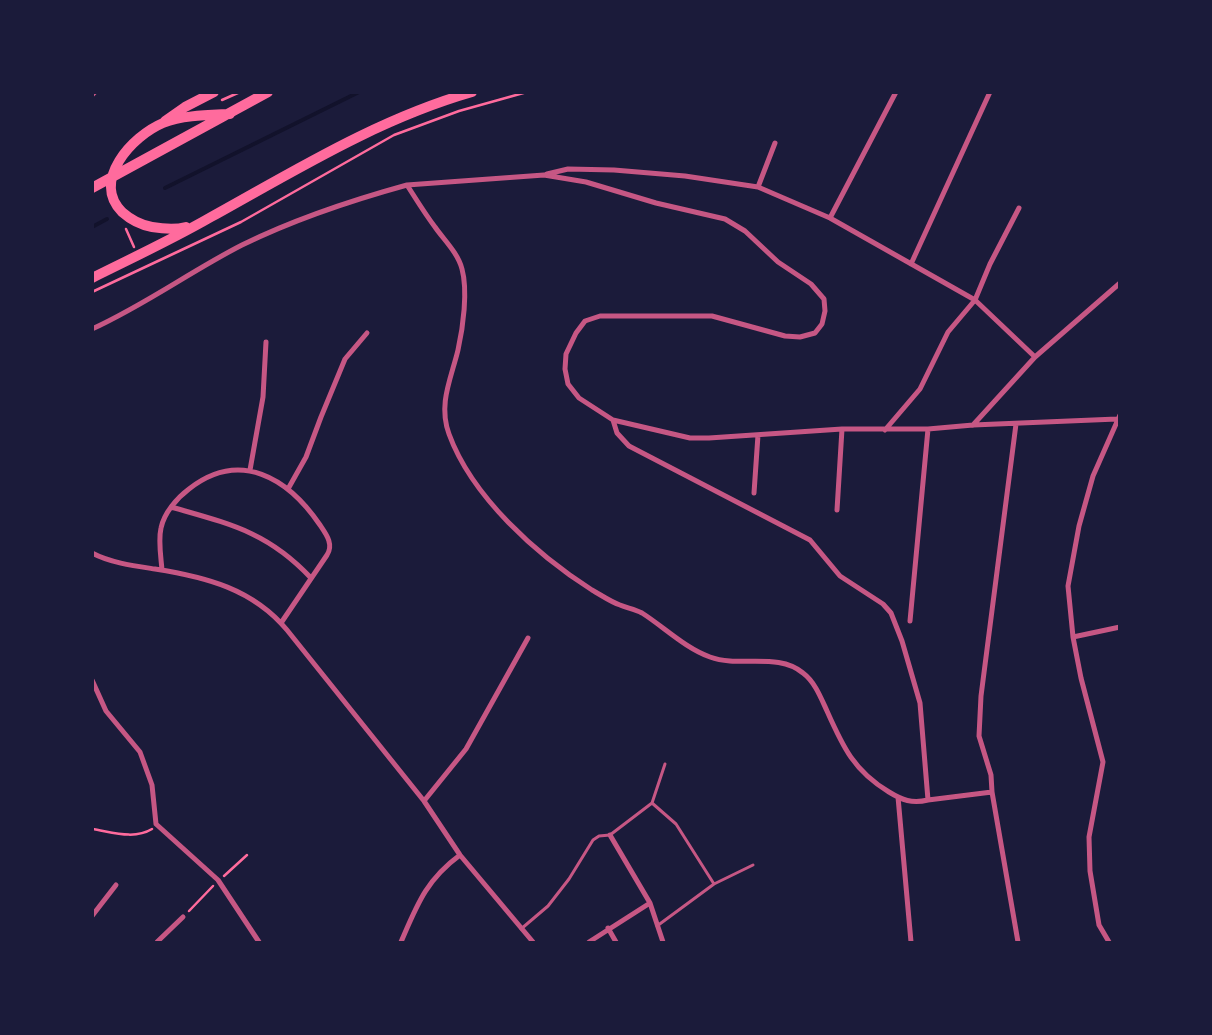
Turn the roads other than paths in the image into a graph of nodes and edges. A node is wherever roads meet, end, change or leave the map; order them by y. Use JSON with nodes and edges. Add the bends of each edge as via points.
{"nodes":[{"id":1,"x":214,"y":92,"type":"edge"},
{"id":2,"x":268,"y":92,"type":"edge"},
{"id":3,"x":472,"y":92,"type":"edge"},
{"id":4,"x":896,"y":92,"type":"edge"},
{"id":5,"x":990,"y":92,"type":"edge"},
{"id":6,"x":230,"y":114,"type":"junction"},
{"id":7,"x":164,"y":123,"type":"junction"},
{"id":8,"x":775,"y":142,"type":"dead end"},
{"id":9,"x":544,"y":175,"type":"junction"},
{"id":10,"x":112,"y":178,"type":"junction"},
{"id":11,"x":407,"y":186,"type":"junction"},
{"id":12,"x":758,"y":187,"type":"junction"},
{"id":13,"x":92,"y":188,"type":"edge"},
{"id":14,"x":1020,"y":208,"type":"dead end"},
{"id":15,"x":830,"y":218,"type":"junction"},
{"id":16,"x":209,"y":219,"type":"junction"},
{"id":17,"x":911,"y":264,"type":"junction"},
{"id":18,"x":92,"y":278,"type":"edge"},
{"id":19,"x":1120,"y":283,"type":"edge"},
{"id":20,"x":975,"y":300,"type":"junction"},
{"id":21,"x":92,"y":329,"type":"edge"},
{"id":22,"x":368,"y":333,"type":"dead end"},
{"id":23,"x":266,"y":342,"type":"dead end"},
{"id":24,"x":1035,"y":357,"type":"junction"},
{"id":25,"x":1118,"y":417,"type":"edge"},
{"id":26,"x":613,"y":420,"type":"junction"},
{"id":27,"x":1016,"y":424,"type":"junction"},
{"id":28,"x":973,"y":425,"type":"junction"},
{"id":29,"x":842,"y":429,"type":"junction"},
{"id":30,"x":928,"y":429,"type":"junction"},
{"id":31,"x":886,"y":430,"type":"junction"},
{"id":32,"x":758,"y":435,"type":"junction"},
{"id":33,"x":250,"y":470,"type":"junction"},
{"id":34,"x":288,"y":488,"type":"junction"},
{"id":35,"x":754,"y":493,"type":"dead end"},
{"id":36,"x":171,"y":507,"type":"junction"},
{"id":37,"x":837,"y":510,"type":"dead end"},
{"id":38,"x":92,"y":553,"type":"edge"},
{"id":39,"x":162,"y":570,"type":"junction"},
{"id":40,"x":311,"y":578,"type":"junction"},
{"id":41,"x":910,"y":621,"type":"dead end"},
{"id":42,"x":281,"y":623,"type":"junction"},
{"id":43,"x":1120,"y":627,"type":"edge"},
{"id":44,"x":1073,"y":637,"type":"junction"},
{"id":45,"x":528,"y":638,"type":"dead end"},
{"id":46,"x":92,"y":680,"type":"edge"},
{"id":47,"x":665,"y":764,"type":"dead end"},
{"id":48,"x":992,"y":792,"type":"junction"},
{"id":49,"x":898,"y":797,"type":"junction"},
{"id":50,"x":928,"y":800,"type":"junction"},
{"id":51,"x":424,"y":801,"type":"junction"},
{"id":52,"x":652,"y":803,"type":"junction"},
{"id":53,"x":610,"y":835,"type":"junction"},
{"id":54,"x":460,"y":855,"type":"junction"},
{"id":55,"x":753,"y":865,"type":"dead end"},
{"id":56,"x":714,"y":884,"type":"junction"},
{"id":57,"x":116,"y":885,"type":"dead end"},
{"id":58,"x":650,"y":903,"type":"junction"},
{"id":59,"x":92,"y":916,"type":"edge"},
{"id":60,"x":183,"y":917,"type":"dead end"},
{"id":61,"x":657,"y":926,"type":"junction"},
{"id":62,"x":608,"y":928,"type":"junction"},
{"id":63,"x":520,"y":930,"type":"junction"},
{"id":64,"x":157,"y":942,"type":"edge"},
{"id":65,"x":259,"y":942,"type":"edge"},
{"id":66,"x":401,"y":942,"type":"edge"},
{"id":67,"x":533,"y":942,"type":"edge"},
{"id":68,"x":589,"y":942,"type":"edge"},
{"id":69,"x":616,"y":942,"type":"edge"},
{"id":70,"x":663,"y":942,"type":"edge"},
{"id":71,"x":911,"y":942,"type":"edge"},
{"id":72,"x":1018,"y":942,"type":"edge"},
{"id":73,"x":1109,"y":942,"type":"edge"}],
"edges":[{"from":1,"to":7,"type":"main road","via":[[184,107]]},
{"from":2,"to":6,"type":"main road"},
{"from":3,"to":16,"type":"main road","via":[[405,115],[354,138]]},
{"from":4,"to":15,"type":"street"},
{"from":5,"to":17,"type":"street"},
{"from":6,"to":7,"type":"main road","via":[[196,116]]},
{"from":6,"to":10,"type":"main road"},
{"from":7,"to":10,"type":"main road","via":[[137,139],[125,152]]},
{"from":8,"to":12,"type":"street"},
{"from":9,"to":11,"type":"street"},
{"from":9,"to":12,"type":"street","via":[[568,169],[614,170]]},
{"from":9,"to":26,"type":"street","via":[[586,182],[725,219],[811,284],[824,299],[822,324],[815,333],[800,337],[785,336],[712,316],[600,316],[585,321],[566,354],[568,384],[579,398]]},
{"from":10,"to":13,"type":"main road"},
{"from":10,"to":16,"type":"main road","via":[[112,196],[117,206],[128,218],[145,226],[181,228]]},
{"from":11,"to":21,"type":"street","via":[[350,200],[289,222]]},
{"from":11,"to":49,"type":"street","via":[[462,267],[462,324],[458,352],[446,391],[446,422],[462,459],[484,493],[530,545],[591,589],[618,605],[638,610],[697,651],[726,661],[778,662],[802,672],[821,697],[841,744],[855,766],[877,785]]},
{"from":12,"to":15,"type":"street"},
{"from":14,"to":20,"type":"street"},
{"from":15,"to":17,"type":"street"},
{"from":16,"to":18,"type":"main road"},
{"from":17,"to":20,"type":"street"},
{"from":19,"to":24,"type":"street"},
{"from":20,"to":24,"type":"street"},
{"from":20,"to":31,"type":"street","via":[[948,332],[920,389]]},
{"from":22,"to":34,"type":"street","via":[[345,359],[306,457]]},
{"from":23,"to":33,"type":"street","via":[[264,397]]},
{"from":24,"to":28,"type":"street"},
{"from":25,"to":27,"type":"street"},
{"from":25,"to":44,"type":"street","via":[[1093,476],[1071,562],[1068,586]]},
{"from":26,"to":32,"type":"street","via":[[690,438]]},
{"from":26,"to":50,"type":"street","via":[[617,433],[629,446],[810,540],[840,576],[883,604],[891,613],[920,703]]},
{"from":27,"to":28,"type":"street"},
{"from":27,"to":48,"type":"street","via":[[981,696],[979,736],[991,775]]},
{"from":28,"to":30,"type":"street"},
{"from":29,"to":31,"type":"street"},
{"from":29,"to":32,"type":"street"},
{"from":29,"to":37,"type":"street"},
{"from":30,"to":31,"type":"street"},
{"from":30,"to":41,"type":"street"},
{"from":32,"to":35,"type":"street"},
{"from":33,"to":34,"type":"street"},
{"from":33,"to":36,"type":"street","via":[[231,469],[217,473],[187,490]]},
{"from":34,"to":40,"type":"street","via":[[302,501],[329,538],[330,551]]},
{"from":36,"to":39,"type":"street","via":[[160,530]]},
{"from":36,"to":40,"type":"street","via":[[238,526],[257,535],[281,549]]},
{"from":38,"to":39,"type":"street","via":[[130,565]]},
{"from":39,"to":42,"type":"street","via":[[236,589]]},
{"from":40,"to":42,"type":"street"},
{"from":42,"to":51,"type":"street"},
{"from":43,"to":44,"type":"street"},
{"from":44,"to":73,"type":"street","via":[[1089,714],[1102,756],[1102,776],[1089,837],[1090,871],[1099,925]]},
{"from":45,"to":51,"type":"street","via":[[466,749]]},
{"from":46,"to":65,"type":"street","via":[[106,711],[140,752],[152,785],[156,824],[218,880]]},
{"from":47,"to":52,"type":"lane"},
{"from":48,"to":50,"type":"street"},
{"from":48,"to":72,"type":"street"},
{"from":49,"to":50,"type":"street","via":[[908,802]]},
{"from":49,"to":71,"type":"street"},
{"from":51,"to":54,"type":"street"},
{"from":52,"to":53,"type":"lane"},
{"from":52,"to":56,"type":"lane","via":[[676,824]]},
{"from":53,"to":58,"type":"street"},
{"from":53,"to":63,"type":"lane","via":[[594,840],[548,906]]},
{"from":54,"to":63,"type":"street"},
{"from":54,"to":66,"type":"street","via":[[432,880],[421,896]]},
{"from":55,"to":56,"type":"lane"},
{"from":56,"to":61,"type":"lane"},
{"from":57,"to":59,"type":"street"},
{"from":58,"to":61,"type":"street"},
{"from":58,"to":62,"type":"street"},
{"from":60,"to":64,"type":"street"},
{"from":61,"to":70,"type":"street"},
{"from":62,"to":68,"type":"street"},
{"from":62,"to":69,"type":"street"},
{"from":63,"to":67,"type":"street"}]}
